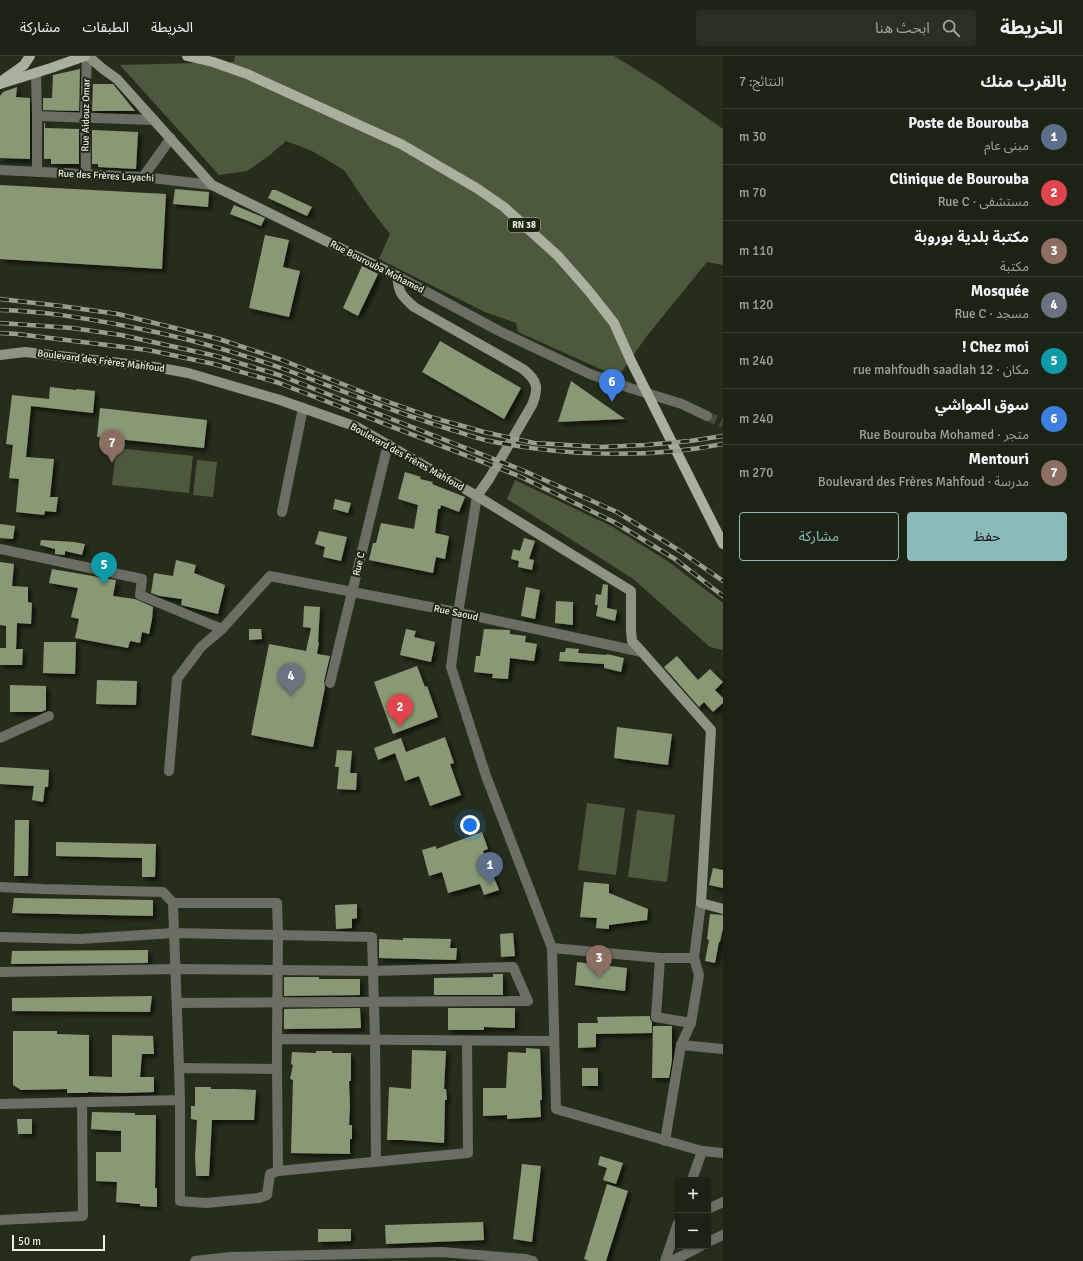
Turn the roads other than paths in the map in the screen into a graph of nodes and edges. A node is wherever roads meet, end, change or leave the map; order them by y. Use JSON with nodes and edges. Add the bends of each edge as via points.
{"nodes":[{"id":1,"x":30,"y":56,"type":"edge"},
{"id":2,"x":68,"y":56,"type":"edge"},
{"id":3,"x":187,"y":56,"type":"edge"},
{"id":4,"x":85,"y":57,"type":"edge"},
{"id":5,"x":36,"y":73,"type":"junction"},
{"id":6,"x":0,"y":83,"type":"edge"},
{"id":7,"x":37,"y":116,"type":"junction"},
{"id":8,"x":85,"y":118,"type":"junction"},
{"id":9,"x":154,"y":120,"type":"junction"},
{"id":10,"x":171,"y":138,"type":"junction"},
{"id":11,"x":0,"y":170,"type":"edge"},
{"id":12,"x":37,"y":172,"type":"junction"},
{"id":13,"x":86,"y":175,"type":"junction"},
{"id":14,"x":143,"y":176,"type":"junction"},
{"id":15,"x":212,"y":184,"type":"junction"},
{"id":16,"x":397,"y":276,"type":"junction"},
{"id":17,"x":0,"y":355,"type":"edge"},
{"id":18,"x":303,"y":408,"type":"junction"},
{"id":19,"x":707,"y":416,"type":"tunnel mouth"},
{"id":20,"x":388,"y":444,"type":"junction"},
{"id":21,"x":477,"y":496,"type":"junction"},
{"id":22,"x":282,"y":512,"type":"dead end"},
{"id":23,"x":723,"y":544,"type":"edge"},
{"id":24,"x":0,"y":549,"type":"edge"},
{"id":25,"x":352,"y":592,"type":"junction"},
{"id":26,"x":458,"y":613,"type":"junction"},
{"id":27,"x":222,"y":629,"type":"junction"},
{"id":28,"x":642,"y":652,"type":"junction"},
{"id":29,"x":330,"y":683,"type":"dead end"},
{"id":30,"x":48,"y":716,"type":"dead end"},
{"id":31,"x":0,"y":738,"type":"edge"},
{"id":32,"x":169,"y":771,"type":"dead end"},
{"id":33,"x":0,"y":887,"type":"edge"},
{"id":34,"x":172,"y":903,"type":"junction"},
{"id":35,"x":701,"y":903,"type":"junction"},
{"id":36,"x":723,"y":908,"type":"edge"},
{"id":37,"x":174,"y":933,"type":"junction"},
{"id":38,"x":278,"y":935,"type":"junction"},
{"id":39,"x":0,"y":937,"type":"edge"},
{"id":40,"x":552,"y":948,"type":"junction"},
{"id":41,"x":660,"y":958,"type":"junction"},
{"id":42,"x":694,"y":958,"type":"junction"},
{"id":43,"x":175,"y":969,"type":"junction"},
{"id":44,"x":278,"y":971,"type":"junction"},
{"id":45,"x":373,"y":971,"type":"junction"},
{"id":46,"x":0,"y":972,"type":"edge"},
{"id":47,"x":278,"y":1002,"type":"junction"},
{"id":48,"x":374,"y":1002,"type":"junction"},
{"id":49,"x":176,"y":1003,"type":"junction"},
{"id":50,"x":691,"y":1023,"type":"junction"},
{"id":51,"x":277,"y":1039,"type":"junction"},
{"id":52,"x":375,"y":1039,"type":"junction"},
{"id":53,"x":467,"y":1041,"type":"junction"},
{"id":54,"x":553,"y":1041,"type":"junction"},
{"id":55,"x":681,"y":1045,"type":"junction"},
{"id":56,"x":723,"y":1049,"type":"edge"},
{"id":57,"x":180,"y":1068,"type":"junction"},
{"id":58,"x":277,"y":1069,"type":"junction"},
{"id":59,"x":180,"y":1100,"type":"junction"},
{"id":60,"x":82,"y":1102,"type":"junction"},
{"id":61,"x":0,"y":1104,"type":"edge"},
{"id":62,"x":665,"y":1141,"type":"junction"},
{"id":63,"x":702,"y":1151,"type":"junction"},
{"id":64,"x":723,"y":1153,"type":"edge"},
{"id":65,"x":376,"y":1161,"type":"junction"},
{"id":66,"x":278,"y":1171,"type":"junction"},
{"id":67,"x":693,"y":1177,"type":"edge"},
{"id":68,"x":723,"y":1202,"type":"edge"},
{"id":69,"x":711,"y":1208,"type":"edge"},
{"id":70,"x":0,"y":1220,"type":"edge"},
{"id":71,"x":675,"y":1232,"type":"edge"},
{"id":72,"x":723,"y":1235,"type":"edge"},
{"id":73,"x":711,"y":1241,"type":"edge"},
{"id":74,"x":695,"y":1249,"type":"edge"},
{"id":75,"x":265,"y":1259,"type":"edge"},
{"id":76,"x":196,"y":1261,"type":"edge"},
{"id":77,"x":533,"y":1261,"type":"edge"},
{"id":78,"x":665,"y":1261,"type":"edge"},
{"id":79,"x":672,"y":1261,"type":"edge"}],
"edges":[{"from":1,"to":6,"type":"main road","via":[[24,65]]},
{"from":2,"to":4,"type":"main road"},
{"from":3,"to":23,"type":"main road","number":"RN 38","via":[[247,74],[401,144],[504,207],[558,256],[614,323]]},
{"from":4,"to":5,"type":"main road"},
{"from":4,"to":8,"type":"street","name":"Rue Aidouz Omar"},
{"from":4,"to":9,"type":"street","name":"Rue Bourouba Mohamed","via":[[117,79]]},
{"from":5,"to":6,"type":"main road"},
{"from":5,"to":7,"type":"street"},
{"from":7,"to":8,"type":"street"},
{"from":7,"to":12,"type":"street"},
{"from":8,"to":9,"type":"street"},
{"from":8,"to":13,"type":"street","name":"Rue Aidouz Omar"},
{"from":9,"to":10,"type":"street","name":"Rue Bourouba Mohamed"},
{"from":10,"to":14,"type":"street"},
{"from":10,"to":15,"type":"street","name":"Rue Bourouba Mohamed"},
{"from":11,"to":12,"type":"street","name":"Rue des Frères Layachi"},
{"from":12,"to":13,"type":"street","name":"Rue des Frères Layachi"},
{"from":13,"to":14,"type":"street","name":"Rue des Frères Layachi"},
{"from":14,"to":15,"type":"street","name":"Rue des Frères Layachi"},
{"from":15,"to":16,"type":"street","name":"Rue Bourouba Mohamed"},
{"from":16,"to":19,"type":"street","name":"Rue Bourouba Mohamed","via":[[499,331],[590,374],[682,404]]},
{"from":16,"to":21,"type":"street","via":[[402,296],[414,307],[523,369],[532,376],[536,386],[537,394],[532,405]]},
{"from":17,"to":18,"type":"street","name":"Boulevard des Frères Mahfoud","via":[[25,352],[154,367],[188,373]]},
{"from":18,"to":20,"type":"street","name":"Boulevard des Frères Mahfoud","via":[[357,427]]},
{"from":18,"to":22,"type":"street"},
{"from":20,"to":21,"type":"street","name":"Boulevard des Frères Mahfoud"},
{"from":20,"to":25,"type":"street","name":"Rue C"},
{"from":21,"to":26,"type":"street"},
{"from":21,"to":28,"type":"street","name":"Boulevard des Frères Mahfoud","via":[[631,592],[632,641]]},
{"from":24,"to":27,"type":"street","via":[[142,579],[140,596]]},
{"from":25,"to":26,"type":"street","name":"Rue Saoud"},
{"from":25,"to":27,"type":"street","name":"Rue Saoud","via":[[270,576]]},
{"from":25,"to":29,"type":"street","name":"Rue C"},
{"from":26,"to":28,"type":"street","name":"Rue Saoud"},
{"from":26,"to":40,"type":"street","via":[[451,667],[486,776]]},
{"from":27,"to":32,"type":"street","via":[[201,647],[177,679]]},
{"from":28,"to":35,"type":"street","via":[[711,730]]},
{"from":30,"to":31,"type":"street"},
{"from":33,"to":34,"type":"street","via":[[163,892]]},
{"from":34,"to":37,"type":"street"},
{"from":34,"to":38,"type":"street","via":[[277,904]]},
{"from":35,"to":36,"type":"street"},
{"from":35,"to":42,"type":"street"},
{"from":37,"to":38,"type":"street"},
{"from":37,"to":39,"type":"street","via":[[80,939]]},
{"from":37,"to":43,"type":"street"},
{"from":38,"to":44,"type":"street"},
{"from":38,"to":45,"type":"street","via":[[372,937]]},
{"from":40,"to":41,"type":"street"},
{"from":40,"to":54,"type":"street"},
{"from":41,"to":42,"type":"street"},
{"from":41,"to":50,"type":"street","via":[[656,1017]]},
{"from":42,"to":50,"type":"street","via":[[699,975]]},
{"from":43,"to":44,"type":"street"},
{"from":43,"to":46,"type":"street"},
{"from":43,"to":49,"type":"street"},
{"from":44,"to":45,"type":"street"},
{"from":44,"to":47,"type":"street"},
{"from":45,"to":48,"type":"street"},
{"from":45,"to":48,"type":"street","via":[[513,966],[528,1001]]},
{"from":47,"to":48,"type":"street"},
{"from":47,"to":49,"type":"street"},
{"from":47,"to":51,"type":"street"},
{"from":48,"to":52,"type":"street"},
{"from":49,"to":57,"type":"street"},
{"from":50,"to":55,"type":"street"},
{"from":51,"to":52,"type":"street"},
{"from":51,"to":58,"type":"street"},
{"from":52,"to":53,"type":"street"},
{"from":52,"to":65,"type":"street"},
{"from":53,"to":54,"type":"street"},
{"from":53,"to":65,"type":"street","via":[[468,1153]]},
{"from":54,"to":62,"type":"street","via":[[556,1109]]},
{"from":55,"to":56,"type":"street"},
{"from":55,"to":62,"type":"street"},
{"from":57,"to":58,"type":"street"},
{"from":57,"to":59,"type":"street"},
{"from":58,"to":66,"type":"street"},
{"from":59,"to":60,"type":"street"},
{"from":59,"to":66,"type":"street","via":[[180,1201],[206,1203],[259,1198],[267,1195],[270,1174]]},
{"from":60,"to":61,"type":"street"},
{"from":60,"to":70,"type":"street","via":[[83,1216]]},
{"from":62,"to":63,"type":"street"},
{"from":63,"to":64,"type":"street"},
{"from":63,"to":67,"type":"street"},
{"from":65,"to":66,"type":"street"},
{"from":68,"to":69,"type":"street"},
{"from":71,"to":78,"type":"street"},
{"from":72,"to":73,"type":"street"},
{"from":74,"to":79,"type":"street"},
{"from":75,"to":76,"type":"street","via":[[230,1257]]},
{"from":75,"to":77,"type":"street","via":[[442,1252]]}]}
